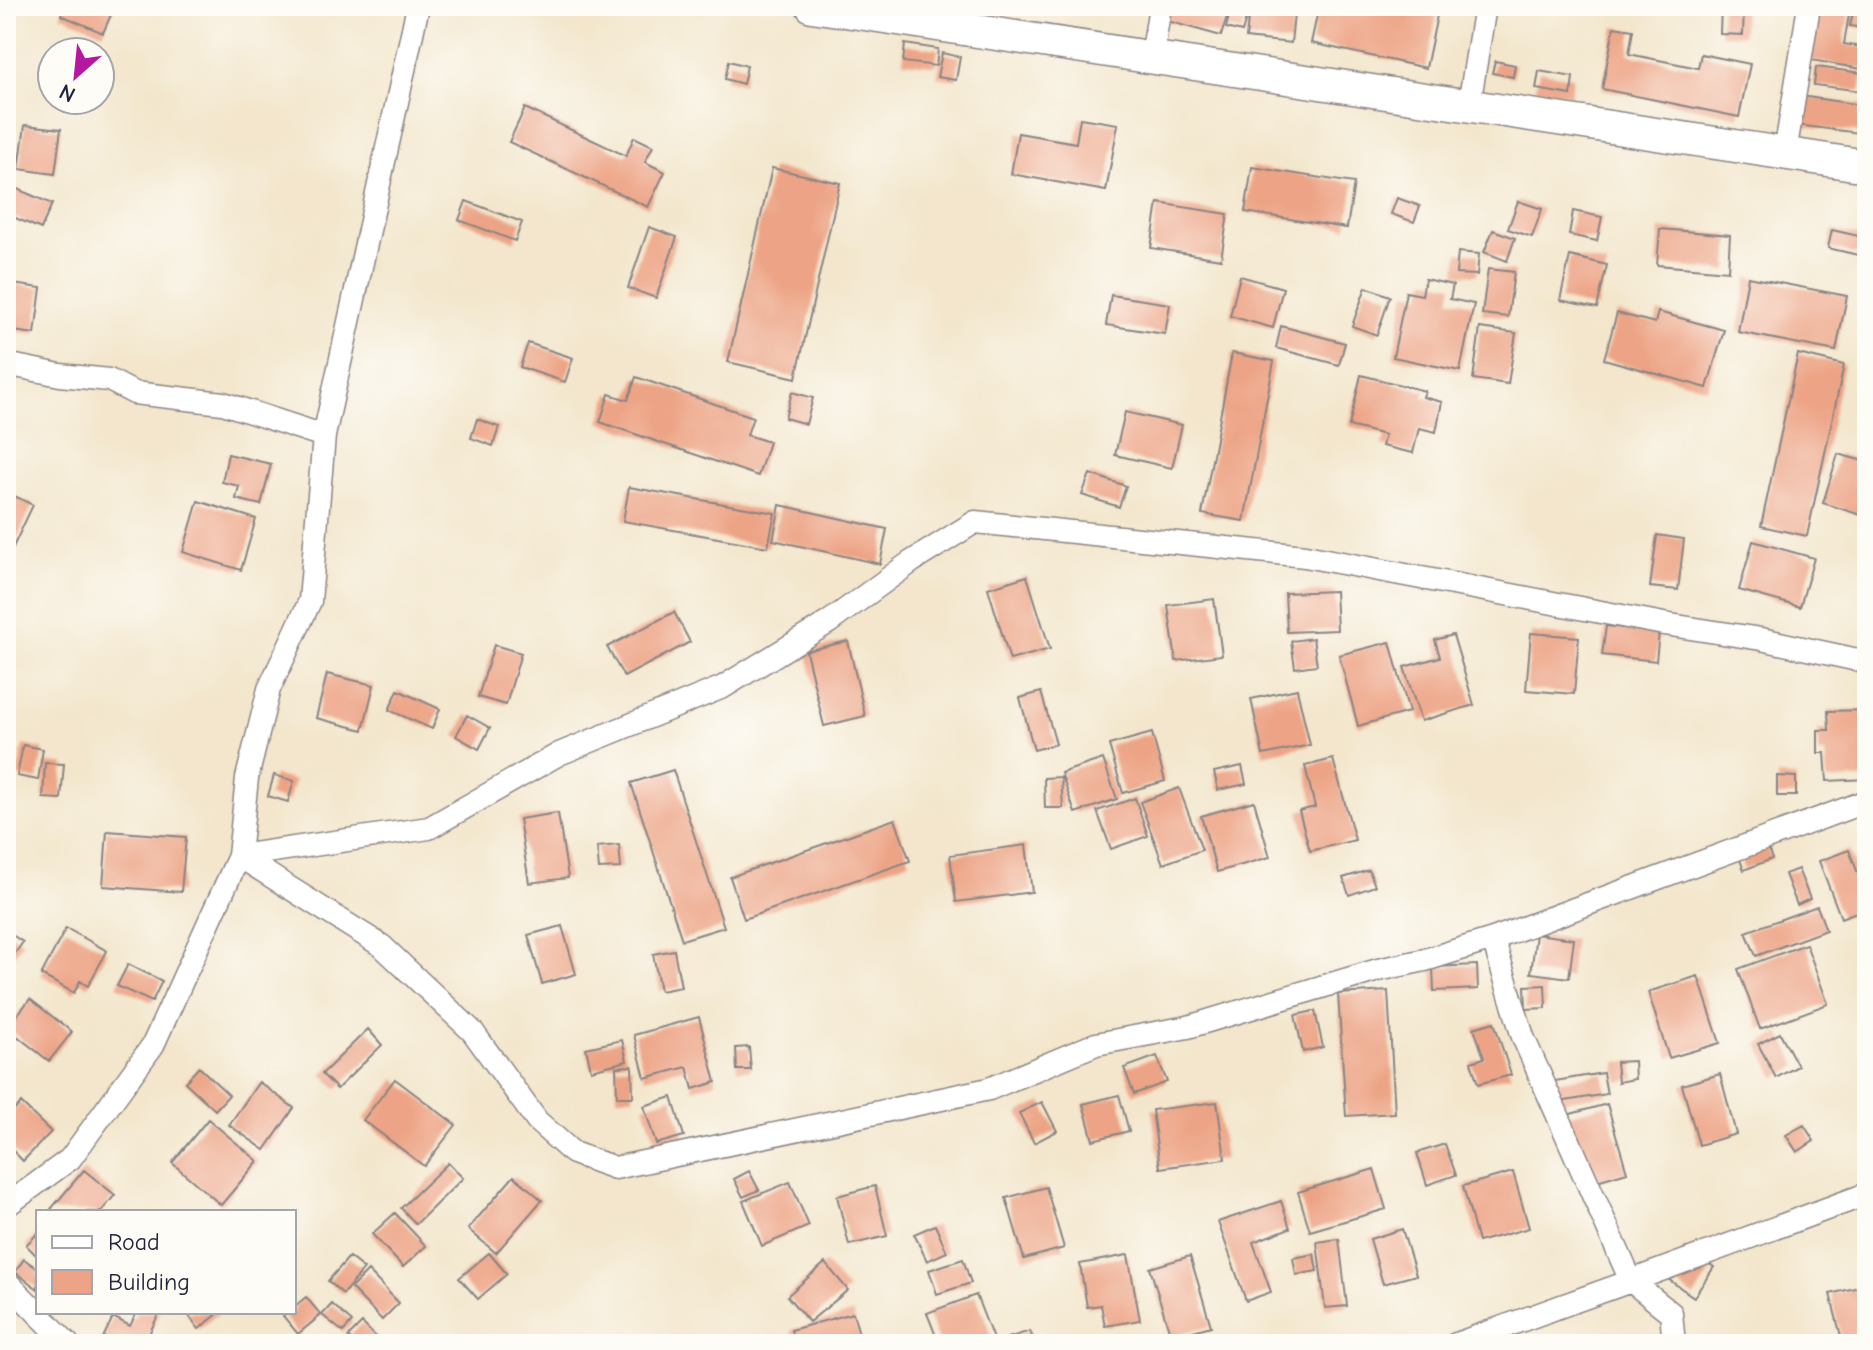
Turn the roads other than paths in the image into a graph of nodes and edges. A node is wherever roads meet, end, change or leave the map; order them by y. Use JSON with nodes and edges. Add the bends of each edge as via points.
{"nodes":[{"id":1,"x":418,"y":6,"type":"edge"},
{"id":2,"x":812,"y":6,"type":"edge"},
{"id":3,"x":820,"y":6,"type":"edge"},
{"id":4,"x":1160,"y":6,"type":"edge"},
{"id":5,"x":1485,"y":6,"type":"edge"},
{"id":6,"x":1809,"y":6,"type":"edge"},
{"id":7,"x":1152,"y":57,"type":"junction"},
{"id":8,"x":1469,"y":105,"type":"junction"},
{"id":9,"x":1785,"y":153,"type":"junction"},
{"id":10,"x":1867,"y":166,"type":"edge"},
{"id":11,"x":6,"y":364,"type":"edge"},
{"id":12,"x":324,"y":436,"type":"junction"},
{"id":13,"x":1867,"y":662,"type":"edge"},
{"id":14,"x":1867,"y":801,"type":"edge"},
{"id":15,"x":239,"y":856,"type":"junction"},
{"id":16,"x":1493,"y":939,"type":"junction"},
{"id":17,"x":1867,"y":1194,"type":"edge"},
{"id":18,"x":6,"y":1206,"type":"edge"},
{"id":19,"x":6,"y":1281,"type":"edge"},
{"id":20,"x":1631,"y":1281,"type":"junction"},
{"id":21,"x":36,"y":1311,"type":"edge"},
{"id":22,"x":38,"y":1314,"type":"edge"},
{"id":23,"x":68,"y":1344,"type":"edge"},
{"id":24,"x":1456,"y":1344,"type":"edge"},
{"id":25,"x":1674,"y":1344,"type":"edge"}],
"edges":[{"from":1,"to":12,"type":"street"},
{"from":2,"to":3,"type":"main road"},
{"from":3,"to":7,"type":"main road"},
{"from":4,"to":7,"type":"street"},
{"from":5,"to":8,"type":"street"},
{"from":6,"to":9,"type":"street"},
{"from":7,"to":8,"type":"main road"},
{"from":8,"to":9,"type":"main road"},
{"from":9,"to":10,"type":"main road"},
{"from":11,"to":12,"type":"street","via":[[109,380],[134,393],[223,403]]},
{"from":12,"to":15,"type":"street","via":[[310,601],[269,689],[247,778]]},
{"from":13,"to":15,"type":"street","via":[[1305,556],[975,522],[723,687],[559,754],[429,828]]},
{"from":14,"to":16,"type":"street"},
{"from":15,"to":16,"type":"street","via":[[382,946],[473,1032],[537,1121],[573,1153],[615,1168],[989,1089],[1096,1044],[1188,1027]]},
{"from":15,"to":18,"type":"street","via":[[153,1045],[70,1159]]},
{"from":16,"to":20,"type":"street","via":[[1523,1037]]},
{"from":17,"to":20,"type":"street"},
{"from":19,"to":21,"type":"street"},
{"from":20,"to":24,"type":"street"},
{"from":20,"to":25,"type":"street","via":[[1671,1313]]},
{"from":22,"to":23,"type":"street"}]}
